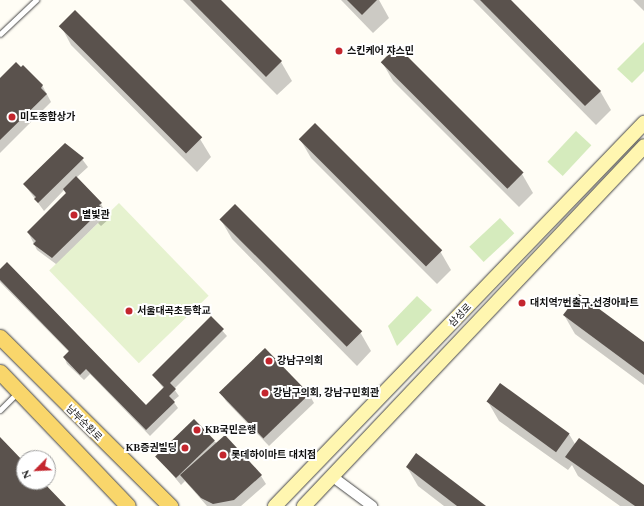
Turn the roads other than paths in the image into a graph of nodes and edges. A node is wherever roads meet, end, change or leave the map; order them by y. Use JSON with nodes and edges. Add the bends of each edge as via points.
{"nodes":[{"id":1,"x":36,"y":0,"type":"edge"},
{"id":2,"x":0,"y":34,"type":"edge"},
{"id":3,"x":644,"y":112,"type":"edge"},
{"id":4,"x":644,"y":123,"type":"edge"},
{"id":5,"x":624,"y":144,"type":"junction"},
{"id":6,"x":644,"y":146,"type":"edge"},
{"id":7,"x":639,"y":154,"type":"edge"},
{"id":8,"x":0,"y":338,"type":"edge"},
{"id":9,"x":0,"y":372,"type":"edge"},
{"id":10,"x":19,"y":391,"type":"junction"},
{"id":11,"x":0,"y":410,"type":"edge"},
{"id":12,"x":333,"y":477,"type":"junction"},
{"id":13,"x":128,"y":506,"type":"edge"},
{"id":14,"x":170,"y":506,"type":"edge"},
{"id":15,"x":275,"y":506,"type":"edge"},
{"id":16,"x":304,"y":506,"type":"edge"},
{"id":17,"x":372,"y":506,"type":"edge"}],
"edges":[{"from":1,"to":2,"type":"lane"},
{"from":3,"to":5,"type":"main road"},
{"from":4,"to":5,"type":"main road","name":"삼성로"},
{"from":5,"to":15,"type":"main road","name":"삼성로"},
{"from":6,"to":7,"type":"main road","name":"삼성로"},
{"from":7,"to":12,"type":"main road","name":"삼성로"},
{"from":8,"to":14,"type":"main road","name":"남부순환로"},
{"from":9,"to":10,"type":"main road"},
{"from":10,"to":11,"type":"lane"},
{"from":10,"to":13,"type":"main road"},
{"from":12,"to":16,"type":"main road","name":"삼성로"},
{"from":12,"to":17,"type":"street"}]}
